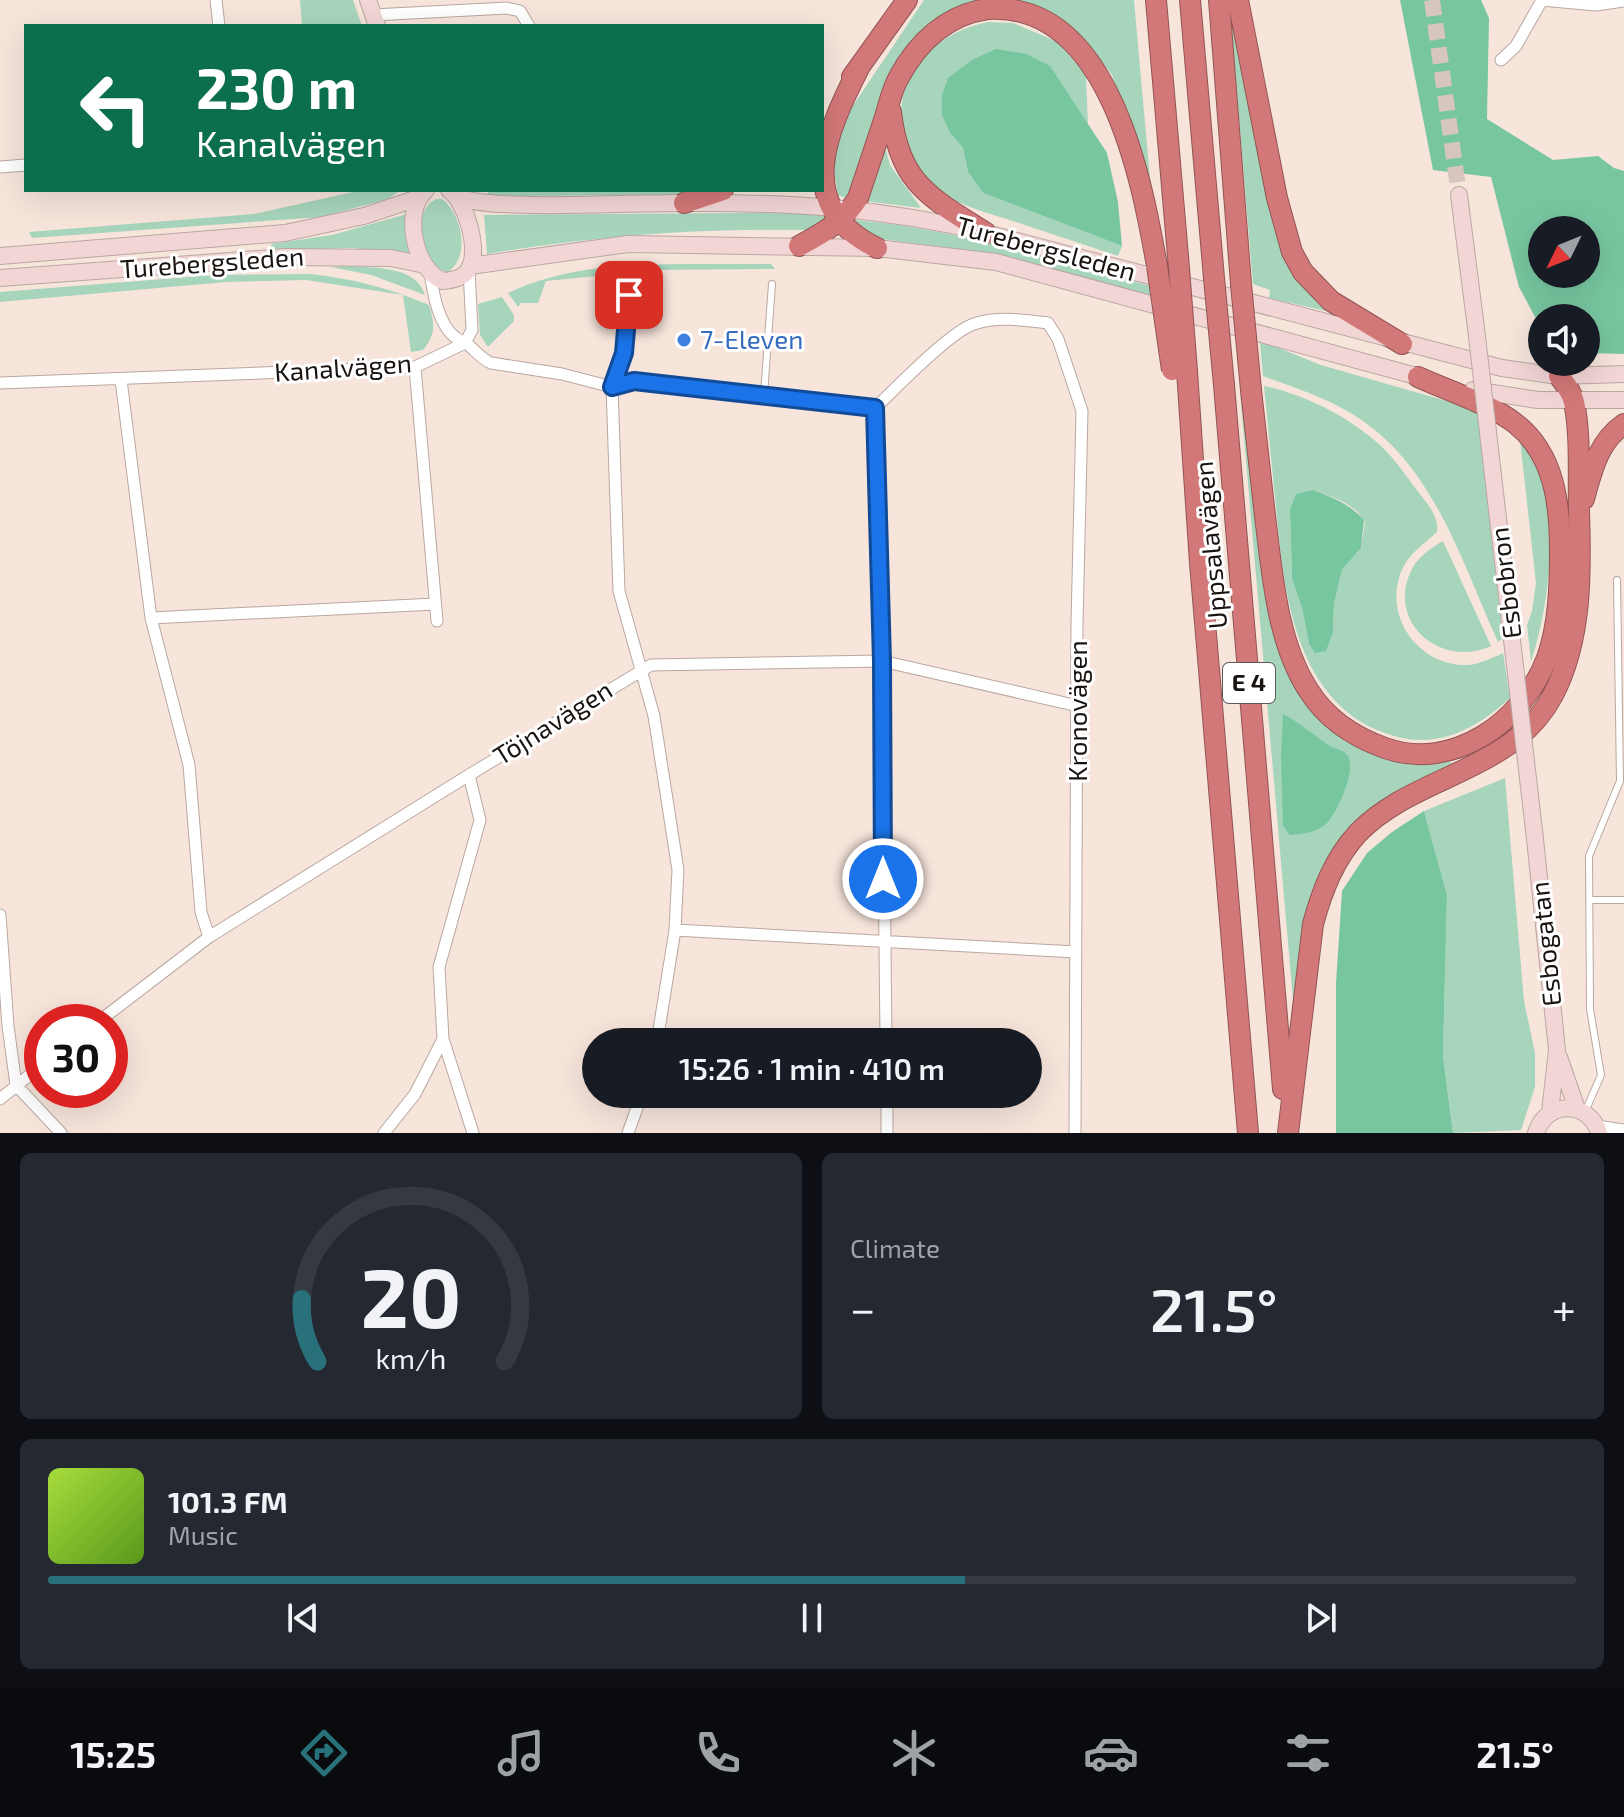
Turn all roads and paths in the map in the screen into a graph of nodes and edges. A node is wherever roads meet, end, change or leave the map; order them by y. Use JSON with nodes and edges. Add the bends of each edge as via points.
{"nodes":[{"id":1,"x":216,"y":0,"type":"edge"},
{"id":2,"x":907,"y":0,"type":"edge"},
{"id":3,"x":1156,"y":0,"type":"edge"},
{"id":4,"x":1190,"y":0,"type":"edge"},
{"id":5,"x":1219,"y":0,"type":"edge"},
{"id":6,"x":1238,"y":0,"type":"edge"},
{"id":7,"x":1542,"y":0,"type":"edge"},
{"id":8,"x":1624,"y":1,"type":"edge"},
{"id":9,"x":373,"y":14,"type":"edge"},
{"id":10,"x":219,"y":24,"type":"edge"},
{"id":11,"x":528,"y":24,"type":"edge"},
{"id":12,"x":1501,"y":60,"type":"dead end"},
{"id":13,"x":860,"y":66,"type":"junction"},
{"id":14,"x":890,"y":102,"type":"junction"},
{"id":15,"x":824,"y":111,"type":"edge"},
{"id":16,"x":24,"y":165,"type":"edge"},
{"id":17,"x":0,"y":167,"type":"edge"},
{"id":18,"x":452,"y":192,"type":"edge"},
{"id":19,"x":717,"y":192,"type":"edge"},
{"id":20,"x":421,"y":193,"type":"edge"},
{"id":21,"x":1459,"y":195,"type":"tunnel mouth"},
{"id":22,"x":684,"y":203,"type":"junction"},
{"id":23,"x":841,"y":212,"type":"junction"},
{"id":24,"x":986,"y":233,"type":"junction"},
{"id":25,"x":799,"y":246,"type":"junction"},
{"id":26,"x":877,"y":248,"type":"junction"},
{"id":27,"x":0,"y":256,"type":"edge"},
{"id":28,"x":470,"y":268,"type":"junction"},
{"id":29,"x":427,"y":269,"type":"junction"},
{"id":30,"x":0,"y":278,"type":"edge"},
{"id":31,"x":772,"y":284,"type":"dead end"},
{"id":32,"x":629,"y":295,"type":"dead end"},
{"id":33,"x":465,"y":343,"type":"junction"},
{"id":34,"x":1402,"y":344,"type":"junction"},
{"id":35,"x":415,"y":367,"type":"junction"},
{"id":36,"x":1179,"y":371,"type":"junction"},
{"id":37,"x":1528,"y":372,"type":"edge"},
{"id":38,"x":1624,"y":374,"type":"edge"},
{"id":39,"x":1600,"y":375,"type":"edge"},
{"id":40,"x":1559,"y":376,"type":"edge"},
{"id":41,"x":1418,"y":377,"type":"junction"},
{"id":42,"x":121,"y":380,"type":"junction"},
{"id":43,"x":0,"y":383,"type":"edge"},
{"id":44,"x":612,"y":387,"type":"junction"},
{"id":45,"x":764,"y":395,"type":"junction"},
{"id":46,"x":1624,"y":400,"type":"edge"},
{"id":47,"x":1574,"y":401,"type":"junction"},
{"id":48,"x":875,"y":408,"type":"junction"},
{"id":49,"x":1624,"y":424,"type":"edge"},
{"id":50,"x":1579,"y":515,"type":"junction"},
{"id":51,"x":1617,"y":580,"type":"dead end"},
{"id":52,"x":435,"y":604,"type":"junction"},
{"id":53,"x":151,"y":618,"type":"junction"},
{"id":54,"x":437,"y":621,"type":"dead end"},
{"id":55,"x":882,"y":661,"type":"junction"},
{"id":56,"x":640,"y":670,"type":"junction"},
{"id":57,"x":1078,"y":706,"type":"junction"},
{"id":58,"x":469,"y":775,"type":"junction"},
{"id":59,"x":1535,"y":839,"type":"joint"},
{"id":60,"x":1590,"y":900,"type":"junction"},
{"id":61,"x":1624,"y":900,"type":"edge"},
{"id":62,"x":0,"y":915,"type":"edge"},
{"id":63,"x":675,"y":930,"type":"junction"},
{"id":64,"x":1,"y":936,"type":"edge"},
{"id":65,"x":209,"y":937,"type":"junction"},
{"id":66,"x":884,"y":942,"type":"junction"},
{"id":67,"x":1076,"y":952,"type":"junction"},
{"id":68,"x":122,"y":1004,"type":"edge"},
{"id":69,"x":659,"y":1028,"type":"edge"},
{"id":70,"x":886,"y":1028,"type":"edge"},
{"id":71,"x":443,"y":1039,"type":"junction"},
{"id":72,"x":1557,"y":1050,"type":"junction"},
{"id":73,"x":24,"y":1079,"type":"edge"},
{"id":74,"x":16,"y":1085,"type":"junction"},
{"id":75,"x":0,"y":1099,"type":"edge"},
{"id":76,"x":637,"y":1108,"type":"edge"},
{"id":77,"x":887,"y":1108,"type":"edge"},
{"id":78,"x":1581,"y":1111,"type":"junction"},
{"id":79,"x":1550,"y":1112,"type":"junction"},
{"id":80,"x":1598,"y":1129,"type":"edge"},
{"id":81,"x":1624,"y":1130,"type":"edge"},
{"id":82,"x":61,"y":1133,"type":"edge"},
{"id":83,"x":384,"y":1133,"type":"edge"},
{"id":84,"x":473,"y":1133,"type":"edge"},
{"id":85,"x":628,"y":1133,"type":"edge"},
{"id":86,"x":887,"y":1133,"type":"edge"},
{"id":87,"x":1075,"y":1133,"type":"edge"},
{"id":88,"x":1248,"y":1133,"type":"edge"},
{"id":89,"x":1288,"y":1133,"type":"edge"},
{"id":90,"x":1536,"y":1133,"type":"edge"}],
"edges":[{"from":1,"to":10,"type":"street"},
{"from":2,"to":13,"type":"highway"},
{"from":3,"to":36,"type":"highway","name":"Uppsalavägen","number":"E 4","bridge":true,"via":[[1179,268]]},
{"from":4,"to":89,"type":"highway","name":"Uppsalavägen","number":"E 4","bridge":true},
{"from":5,"to":41,"type":"highway","bridge":true,"via":[[1251,390],[1273,585],[1283,626],[1302,678],[1326,713],[1368,742],[1425,755],[1448,751],[1492,730],[1536,680],[1547,658],[1558,607],[1560,518],[1546,464],[1516,423]]},
{"from":6,"to":34,"type":"highway","via":[[1292,252],[1324,295]]},
{"from":7,"to":8,"type":"street","via":[[1596,5]]},
{"from":7,"to":12,"type":"street","via":[[1516,46]]},
{"from":9,"to":11,"type":"street","via":[[507,8],[520,11]]},
{"from":13,"to":15,"type":"highway"},
{"from":13,"to":23,"type":"highway","via":[[828,135],[824,173]]},
{"from":14,"to":23,"type":"highway","via":[[858,198]]},
{"from":14,"to":24,"type":"highway","via":[[897,150],[916,183]]},
{"from":14,"to":36,"type":"highway","bridge":true,"via":[[897,80],[922,43],[968,12],[1021,9],[1066,32],[1101,76],[1121,118],[1146,199]]},
{"from":16,"to":17,"type":"street"},
{"from":18,"to":22,"type":"main road","name":"Turebergsleden","via":[[481,203]]},
{"from":18,"to":28,"type":"main road","name":"Turebergsleden","via":[[469,225]]},
{"from":19,"to":22,"type":"highway"},
{"from":20,"to":27,"type":"main road","name":"Turebergsleden","via":[[364,216],[285,233]]},
{"from":20,"to":29,"type":"main road","name":"Turebergsleden","via":[[415,235]]},
{"from":21,"to":59,"type":"main road","name":"Esbobron","bridge":true},
{"from":22,"to":23,"type":"main road","name":"Turebergsleden"},
{"from":23,"to":24,"type":"main road","name":"Turebergsleden","via":[[947,223]]},
{"from":23,"to":25,"type":"highway"},
{"from":23,"to":26,"type":"highway","via":[[857,238]]},
{"from":24,"to":34,"type":"main road","name":"Turebergsleden"},
{"from":25,"to":26,"type":"main road","name":"Turebergsleden"},
{"from":25,"to":28,"type":"main road","name":"Turebergsleden","via":[[628,244]]},
{"from":26,"to":41,"type":"main road","name":"Turebergsleden","via":[[996,262]]},
{"from":28,"to":29,"type":"main road","name":"Turebergsleden","via":[[455,280],[443,281]]},
{"from":28,"to":33,"type":"street","via":[[472,330]]},
{"from":29,"to":30,"type":"main road","name":"Turebergsleden","via":[[391,258],[285,257]]},
{"from":29,"to":33,"type":"street","via":[[447,327]]},
{"from":31,"to":45,"type":"lane"},
{"from":32,"to":44,"type":"street","via":[[624,353]]},
{"from":33,"to":35,"type":"street","name":"Kanalvägen"},
{"from":33,"to":44,"type":"street","via":[[491,363]]},
{"from":34,"to":37,"type":"main road","name":"Turebergsleden"},
{"from":35,"to":42,"type":"street","name":"Kanalvägen"},
{"from":35,"to":52,"type":"street"},
{"from":36,"to":88,"type":"highway","name":"Uppsalavägen","number":"E 4"},
{"from":38,"to":39,"type":"main road","name":"Turebergsleden"},
{"from":40,"to":47,"type":"highway"},
{"from":41,"to":47,"type":"main road","name":"Turebergsleden","via":[[1500,395]]},
{"from":42,"to":43,"type":"street","name":"Kanalvägen"},
{"from":42,"to":53,"type":"street"},
{"from":44,"to":45,"type":"street","via":[[634,381]]},
{"from":44,"to":56,"type":"street","via":[[619,591]]},
{"from":45,"to":48,"type":"street"},
{"from":46,"to":47,"type":"main road","name":"Turebergsleden"},
{"from":47,"to":50,"type":"highway"},
{"from":48,"to":55,"type":"street"},
{"from":48,"to":57,"type":"street","name":"Kronovägen","via":[[971,324],[1048,323],[1082,411]]},
{"from":49,"to":50,"type":"highway","via":[[1598,453]]},
{"from":50,"to":89,"type":"highway","via":[[1575,627],[1564,669],[1545,708],[1499,752],[1377,817],[1358,833],[1332,870],[1313,924]]},
{"from":51,"to":60,"type":"lane","via":[[1620,781],[1589,856]]},
{"from":52,"to":53,"type":"street"},
{"from":52,"to":54,"type":"street"},
{"from":53,"to":65,"type":"street","via":[[189,765],[201,912]]},
{"from":55,"to":56,"type":"street","name":"Töjnavägen","via":[[651,665]]},
{"from":55,"to":57,"type":"street","name":"Töjnavägen"},
{"from":55,"to":66,"type":"street"},
{"from":56,"to":58,"type":"street","name":"Töjnavägen"},
{"from":56,"to":63,"type":"street","via":[[654,716],[678,870]]},
{"from":57,"to":67,"type":"street","name":"Kronovägen"},
{"from":58,"to":65,"type":"street","name":"Töjnavägen"},
{"from":58,"to":71,"type":"street","via":[[480,820],[439,967]]},
{"from":59,"to":72,"type":"main road","name":"Esbogatan"},
{"from":60,"to":61,"type":"lane"},
{"from":60,"to":78,"type":"lane","via":[[1590,1009],[1601,1075]]},
{"from":62,"to":64,"type":"street"},
{"from":63,"to":66,"type":"street"},
{"from":63,"to":69,"type":"street"},
{"from":64,"to":74,"type":"street"},
{"from":65,"to":68,"type":"street","name":"Töjnavägen"},
{"from":66,"to":67,"type":"street"},
{"from":66,"to":70,"type":"street"},
{"from":67,"to":87,"type":"street","name":"Kronovägen"},
{"from":71,"to":83,"type":"street","via":[[415,1094]]},
{"from":71,"to":84,"type":"street"},
{"from":72,"to":78,"type":"main road","name":"Esbogatan"},
{"from":72,"to":79,"type":"main road","name":"Esbogatan"},
{"from":73,"to":74,"type":"street"},
{"from":74,"to":75,"type":"street"},
{"from":74,"to":82,"type":"street"},
{"from":76,"to":85,"type":"street"},
{"from":77,"to":86,"type":"street"},
{"from":78,"to":79,"type":"main road"},
{"from":78,"to":80,"type":"main road","name":"Esbogatan"},
{"from":79,"to":90,"type":"main road","name":"Esbogatan"},
{"from":80,"to":81,"type":"street"}]}
